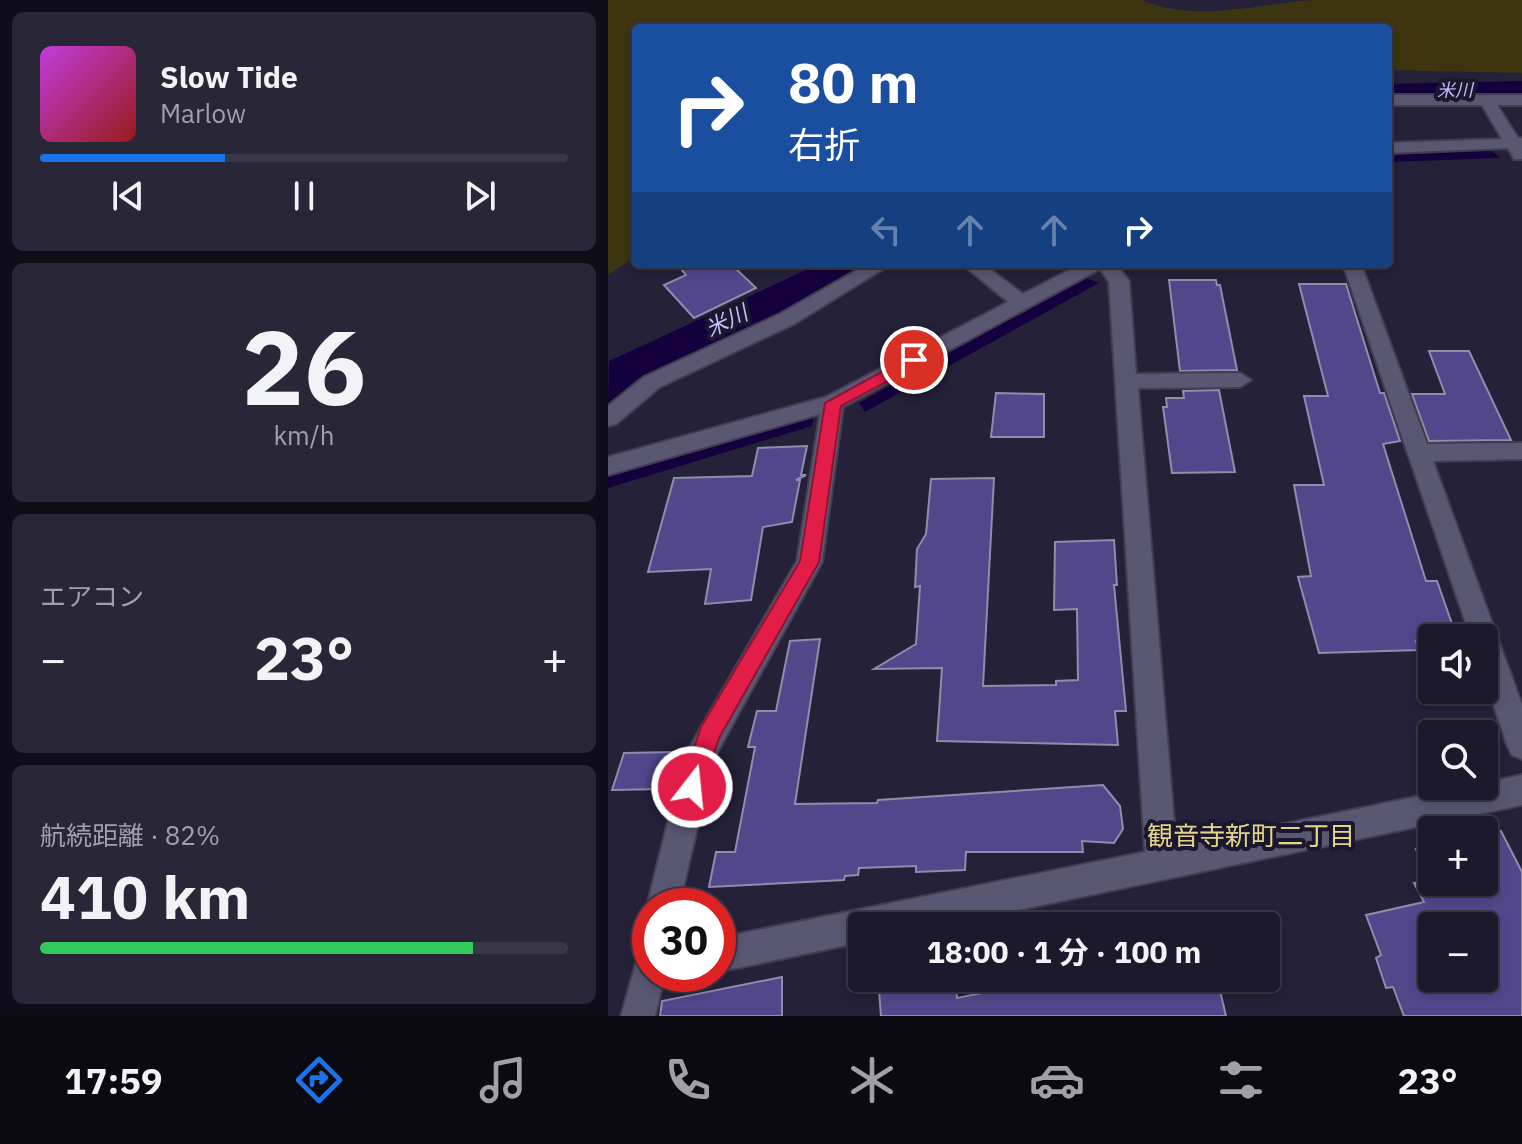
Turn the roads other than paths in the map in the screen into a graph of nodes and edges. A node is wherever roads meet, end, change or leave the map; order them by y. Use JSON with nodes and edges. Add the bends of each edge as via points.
{"nodes":[{"id":1,"x":1486,"y":99,"type":"junction"},
{"id":2,"x":1392,"y":100,"type":"edge"},
{"id":3,"x":1522,"y":100,"type":"edge"},
{"id":4,"x":1392,"y":148,"type":"edge"},
{"id":5,"x":1519,"y":148,"type":"edge"},
{"id":6,"x":875,"y":268,"type":"edge"},
{"id":7,"x":976,"y":268,"type":"edge"},
{"id":8,"x":1088,"y":268,"type":"edge"},
{"id":9,"x":1109,"y":268,"type":"edge"},
{"id":10,"x":1353,"y":268,"type":"edge"},
{"id":11,"x":1022,"y":303,"type":"junction"},
{"id":12,"x":1240,"y":380,"type":"dead end"},
{"id":13,"x":1126,"y":381,"type":"junction"},
{"id":14,"x":833,"y":403,"type":"junction"},
{"id":15,"x":608,"y":418,"type":"edge"},
{"id":16,"x":1522,"y":451,"type":"edge"},
{"id":17,"x":1419,"y":453,"type":"junction"},
{"id":18,"x":608,"y":466,"type":"edge"},
{"id":19,"x":1522,"y":745,"type":"edge"},
{"id":20,"x":1522,"y":790,"type":"edge"},
{"id":21,"x":1162,"y":866,"type":"junction"},
{"id":22,"x":668,"y":888,"type":"edge"},
{"id":23,"x":932,"y":912,"type":"edge"},
{"id":24,"x":848,"y":929,"type":"edge"},
{"id":25,"x":736,"y":951,"type":"edge"},
{"id":26,"x":644,"y":992,"type":"edge"},
{"id":27,"x":638,"y":1016,"type":"edge"}],
"edges":[{"from":1,"to":2,"type":"street"},
{"from":1,"to":3,"type":"street"},
{"from":1,"to":5,"type":"street"},
{"from":4,"to":5,"type":"street"},
{"from":6,"to":15,"type":"street","via":[[787,319],[652,382]]},
{"from":7,"to":11,"type":"street"},
{"from":8,"to":11,"type":"street"},
{"from":9,"to":13,"type":"street","via":[[1119,281]]},
{"from":10,"to":17,"type":"street"},
{"from":11,"to":14,"type":"street"},
{"from":12,"to":13,"type":"street"},
{"from":13,"to":21,"type":"street"},
{"from":14,"to":18,"type":"street"},
{"from":14,"to":22,"type":"street","via":[[809,562],[704,746]]},
{"from":16,"to":17,"type":"street"},
{"from":17,"to":19,"type":"street"},
{"from":20,"to":21,"type":"street"},
{"from":21,"to":23,"type":"street"},
{"from":24,"to":25,"type":"street"},
{"from":26,"to":27,"type":"street"}]}
